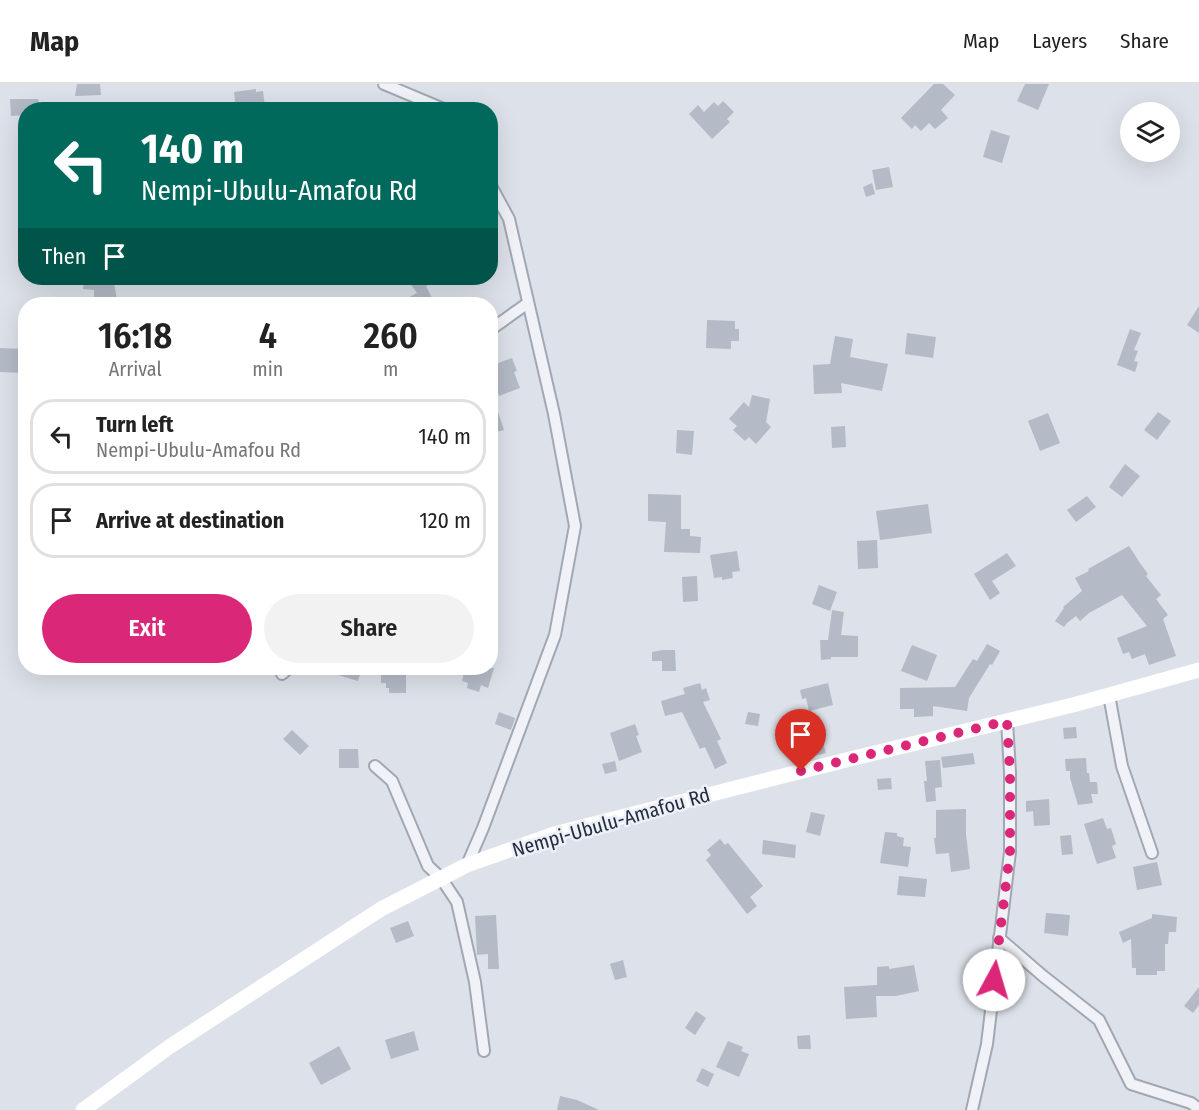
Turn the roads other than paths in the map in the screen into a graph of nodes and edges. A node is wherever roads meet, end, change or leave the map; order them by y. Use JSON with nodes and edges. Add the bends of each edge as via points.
{"nodes":[{"id":1,"x":384,"y":84,"type":"edge"},
{"id":2,"x":427,"y":102,"type":"edge"},
{"id":3,"x":498,"y":199,"type":"edge"},
{"id":4,"x":528,"y":303,"type":"junction"},
{"id":5,"x":498,"y":324,"type":"edge"},
{"id":6,"x":1199,"y":670,"type":"edge"},
{"id":7,"x":1109,"y":695,"type":"junction"},
{"id":8,"x":1007,"y":721,"type":"junction"},
{"id":9,"x":375,"y":766,"type":"dead end"},
{"id":10,"x":1152,"y":854,"type":"dead end"},
{"id":11,"x":467,"y":865,"type":"junction"},
{"id":12,"x":441,"y":878,"type":"junction"},
{"id":13,"x":999,"y":938,"type":"junction"},
{"id":14,"x":484,"y":1051,"type":"dead end"},
{"id":15,"x":87,"y":1109,"type":"edge"},
{"id":16,"x":1199,"y":1109,"type":"edge"},
{"id":17,"x":972,"y":1110,"type":"edge"}],
"edges":[{"from":1,"to":2,"type":"street"},
{"from":3,"to":4,"type":"street","via":[[508,219]]},
{"from":4,"to":5,"type":"street"},
{"from":4,"to":11,"type":"street","via":[[575,526],[555,635]]},
{"from":6,"to":7,"type":"street","name":"Nempi-Ubulu-Amafou Rd"},
{"from":7,"to":8,"type":"street","name":"Nempi-Ubulu-Amafou Rd"},
{"from":7,"to":10,"type":"street","via":[[1122,766]]},
{"from":8,"to":11,"type":"street","name":"Nempi-Ubulu-Amafou Rd","via":[[554,834]]},
{"from":8,"to":13,"type":"street","via":[[1010,852]]},
{"from":9,"to":12,"type":"street","via":[[392,781],[428,866]]},
{"from":11,"to":12,"type":"street","name":"Nempi-Ubulu-Amafou Rd"},
{"from":12,"to":14,"type":"street","via":[[457,902],[475,982]]},
{"from":12,"to":15,"type":"street","name":"Nempi-Ubulu-Amafou Rd","via":[[381,909],[169,1047]]},
{"from":13,"to":16,"type":"street","via":[[1099,1020],[1131,1084]]},
{"from":13,"to":17,"type":"street","via":[[987,1044]]}]}
